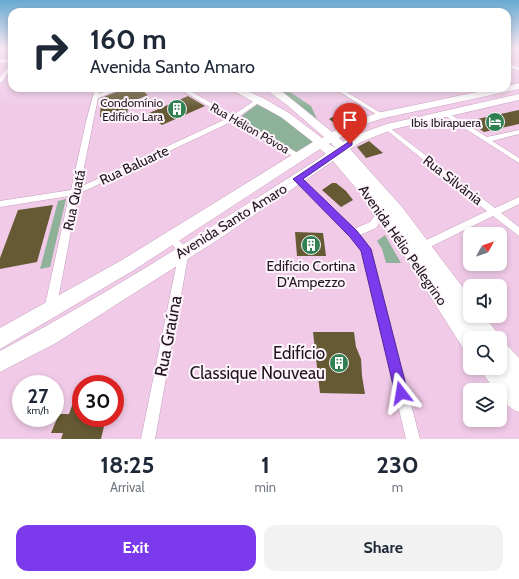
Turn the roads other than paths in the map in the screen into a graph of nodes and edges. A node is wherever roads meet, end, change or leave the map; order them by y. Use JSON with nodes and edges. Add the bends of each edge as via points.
{"nodes":[{"id":1,"x":8,"y":68,"type":"edge"},
{"id":2,"x":0,"y":81,"type":"edge"},
{"id":3,"x":97,"y":92,"type":"edge"},
{"id":4,"x":187,"y":92,"type":"edge"},
{"id":5,"x":241,"y":92,"type":"edge"},
{"id":6,"x":276,"y":92,"type":"edge"},
{"id":7,"x":343,"y":92,"type":"edge"},
{"id":8,"x":491,"y":92,"type":"edge"},
{"id":9,"x":519,"y":97,"type":"edge"},
{"id":10,"x":286,"y":98,"type":"junction"},
{"id":11,"x":259,"y":100,"type":"junction"},
{"id":12,"x":446,"y":114,"type":"junction"},
{"id":13,"x":382,"y":115,"type":"junction"},
{"id":14,"x":233,"y":118,"type":"junction"},
{"id":15,"x":386,"y":127,"type":"junction"},
{"id":16,"x":519,"y":132,"type":"edge"},
{"id":17,"x":486,"y":140,"type":"junction"},
{"id":18,"x":332,"y":146,"type":"junction"},
{"id":19,"x":298,"y":156,"type":"junction"},
{"id":20,"x":519,"y":161,"type":"edge"},
{"id":21,"x":298,"y":179,"type":"junction"},
{"id":22,"x":76,"y":192,"type":"junction"},
{"id":23,"x":519,"y":200,"type":"edge"},
{"id":24,"x":0,"y":204,"type":"edge"},
{"id":25,"x":383,"y":210,"type":"junction"},
{"id":26,"x":493,"y":212,"type":"junction"},
{"id":27,"x":519,"y":232,"type":"edge"},
{"id":28,"x":354,"y":234,"type":"junction"},
{"id":29,"x":171,"y":238,"type":"junction"},
{"id":30,"x":423,"y":246,"type":"junction"},
{"id":31,"x":184,"y":251,"type":"junction"},
{"id":32,"x":463,"y":303,"type":"edge"},
{"id":33,"x":50,"y":311,"type":"junction"},
{"id":34,"x":477,"y":323,"type":"edge"},
{"id":35,"x":484,"y":331,"type":"edge"},
{"id":36,"x":463,"y":332,"type":"edge"},
{"id":37,"x":0,"y":339,"type":"edge"},
{"id":38,"x":507,"y":360,"type":"edge"},
{"id":39,"x":0,"y":362,"type":"edge"},
{"id":40,"x":519,"y":374,"type":"edge"},
{"id":41,"x":497,"y":375,"type":"edge"},
{"id":42,"x":519,"y":401,"type":"edge"},
{"id":43,"x":148,"y":439,"type":"edge"},
{"id":44,"x":413,"y":439,"type":"edge"}],
"edges":[{"from":1,"to":2,"type":"street"},
{"from":3,"to":22,"type":"street","name":"Rua Quatá"},
{"from":4,"to":14,"type":"street","name":"Rua Hélion Póvoa"},
{"from":5,"to":11,"type":"main road","name":"Avenida Hélio Pellegrino"},
{"from":6,"to":10,"type":"main road","name":"Avenida Hélio Pellegrino"},
{"from":7,"to":13,"type":"street"},
{"from":8,"to":13,"type":"main road","name":"Avenida Santo Amaro"},
{"from":9,"to":12,"type":"main road","name":"Avenida Santo Amaro"},
{"from":10,"to":11,"type":"main road","via":[[273,94]]},
{"from":10,"to":18,"type":"main road","name":"Avenida Hélio Pellegrino"},
{"from":11,"to":14,"type":"street","name":"Rua Baluarte"},
{"from":11,"to":18,"type":"main road","name":"Avenida Hélio Pellegrino"},
{"from":12,"to":15,"type":"main road","name":"Avenida Santo Amaro"},
{"from":12,"to":17,"type":"street"},
{"from":13,"to":18,"type":"main road","name":"Avenida Santo Amaro","via":[[361,122]]},
{"from":14,"to":19,"type":"street","name":"Rua Hélion Póvoa"},
{"from":14,"to":22,"type":"street","name":"Rua Baluarte"},
{"from":15,"to":18,"type":"main road","name":"Avenida Santo Amaro"},
{"from":15,"to":26,"type":"street","name":"Rua Silvânia"},
{"from":16,"to":17,"type":"street"},
{"from":17,"to":20,"type":"street"},
{"from":18,"to":19,"type":"main road","name":"Avenida Santo Amaro"},
{"from":18,"to":21,"type":"main road","name":"Avenida Santo Amaro"},
{"from":18,"to":25,"type":"main road","name":"Avenida Hélio Pellegrino"},
{"from":18,"to":30,"type":"main road","name":"Avenida Hélio Pellegrino","via":[[372,179]]},
{"from":19,"to":29,"type":"main road","name":"Avenida Santo Amaro"},
{"from":21,"to":28,"type":"street"},
{"from":21,"to":31,"type":"main road","name":"Avenida Santo Amaro"},
{"from":22,"to":24,"type":"street","name":"Rua Baluarte"},
{"from":22,"to":33,"type":"street","name":"Rua Quatá"},
{"from":23,"to":26,"type":"street"},
{"from":25,"to":28,"type":"street","via":[[373,225]]},
{"from":25,"to":36,"type":"main road","name":"Avenida Hélio Pellegrino"},
{"from":26,"to":27,"type":"street","name":"Rua Silvânia"},
{"from":26,"to":30,"type":"street"},
{"from":28,"to":44,"type":"street","via":[[368,255]]},
{"from":29,"to":31,"type":"street"},
{"from":29,"to":33,"type":"main road","name":"Avenida Santo Amaro"},
{"from":30,"to":32,"type":"main road","name":"Avenida Hélio Pellegrino"},
{"from":31,"to":39,"type":"main road","name":"Avenida Santo Amaro","via":[[49,336]]},
{"from":31,"to":43,"type":"street","name":"Rua Graúna"},
{"from":33,"to":37,"type":"main road","name":"Avenida Santo Amaro"},
{"from":34,"to":35,"type":"main road"},
{"from":38,"to":40,"type":"main road"},
{"from":41,"to":42,"type":"main road"}]}
